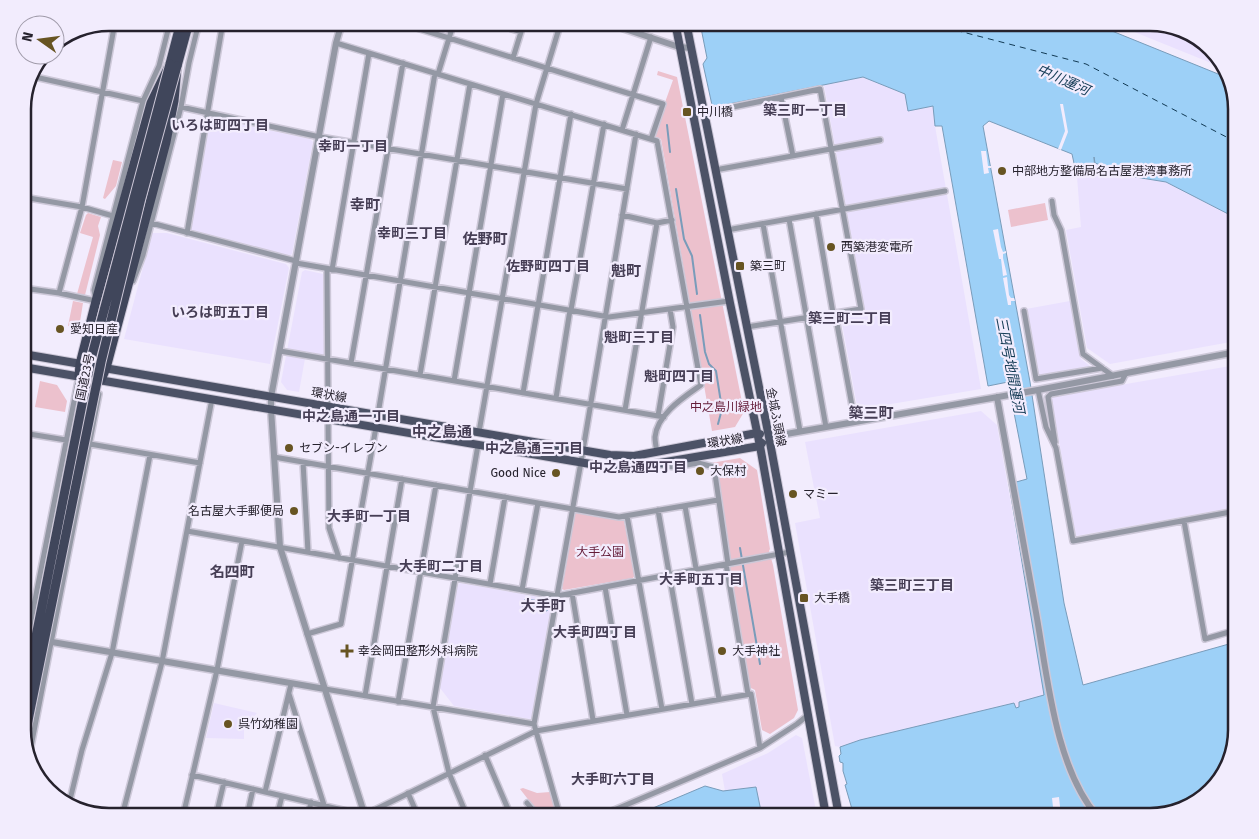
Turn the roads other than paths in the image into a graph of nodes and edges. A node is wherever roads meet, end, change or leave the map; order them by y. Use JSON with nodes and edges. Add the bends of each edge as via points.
{"nodes":[{"id":1,"x":113,"y":31,"type":"edge"},
{"id":2,"x":168,"y":31,"type":"edge"},
{"id":3,"x":180,"y":31,"type":"edge"},
{"id":4,"x":186,"y":31,"type":"edge"},
{"id":5,"x":198,"y":31,"type":"edge"},
{"id":6,"x":221,"y":31,"type":"edge"},
{"id":7,"x":339,"y":31,"type":"edge"},
{"id":8,"x":426,"y":31,"type":"edge"},
{"id":9,"x":451,"y":31,"type":"edge"},
{"id":10,"x":518,"y":31,"type":"edge"},
{"id":11,"x":558,"y":31,"type":"edge"},
{"id":12,"x":632,"y":31,"type":"edge"},
{"id":13,"x":676,"y":31,"type":"edge"},
{"id":14,"x":688,"y":31,"type":"edge"},
{"id":15,"x":651,"y":37,"type":"junction"},
{"id":16,"x":449,"y":38,"type":"junction"},
{"id":17,"x":336,"y":43,"type":"junction"},
{"id":18,"x":679,"y":47,"type":"junction"},
{"id":19,"x":691,"y":48,"type":"junction"},
{"id":20,"x":369,"y":53,"type":"junction"},
{"id":21,"x":513,"y":58,"type":"junction"},
{"id":22,"x":403,"y":64,"type":"junction"},
{"id":23,"x":174,"y":65,"type":"junction"},
{"id":24,"x":547,"y":68,"type":"junction"},
{"id":25,"x":437,"y":74,"type":"junction"},
{"id":26,"x":38,"y":78,"type":"edge"},
{"id":27,"x":470,"y":84,"type":"junction"},
{"id":28,"x":102,"y":92,"type":"junction"},
{"id":29,"x":503,"y":94,"type":"junction"},
{"id":30,"x":633,"y":94,"type":"junction"},
{"id":31,"x":781,"y":97,"type":"junction"},
{"id":32,"x":143,"y":101,"type":"junction"},
{"id":33,"x":536,"y":104,"type":"junction"},
{"id":34,"x":181,"y":107,"type":"junction"},
{"id":35,"x":704,"y":112,"type":"junction"},
{"id":36,"x":207,"y":113,"type":"junction"},
{"id":37,"x":571,"y":114,"type":"junction"},
{"id":38,"x":604,"y":124,"type":"junction"},
{"id":39,"x":622,"y":130,"type":"junction"},
{"id":40,"x":636,"y":134,"type":"junction"},
{"id":41,"x":320,"y":137,"type":"junction"},
{"id":42,"x":651,"y":139,"type":"junction"},
{"id":43,"x":880,"y":140,"type":"dead end"},
{"id":44,"x":354,"y":143,"type":"junction"},
{"id":45,"x":388,"y":149,"type":"junction"},
{"id":46,"x":832,"y":149,"type":"junction"},
{"id":47,"x":422,"y":154,"type":"junction"},
{"id":48,"x":793,"y":156,"type":"junction"},
{"id":49,"x":457,"y":160,"type":"junction"},
{"id":50,"x":490,"y":166,"type":"junction"},
{"id":51,"x":715,"y":170,"type":"junction"},
{"id":52,"x":524,"y":172,"type":"junction"},
{"id":53,"x":560,"y":178,"type":"junction"},
{"id":54,"x":593,"y":184,"type":"junction"},
{"id":55,"x":627,"y":189,"type":"junction"},
{"id":56,"x":945,"y":191,"type":"dead end"},
{"id":57,"x":31,"y":198,"type":"edge"},
{"id":58,"x":1052,"y":201,"type":"dead end"},
{"id":59,"x":82,"y":207,"type":"junction"},
{"id":60,"x":842,"y":209,"type":"junction"},
{"id":61,"x":816,"y":214,"type":"junction"},
{"id":62,"x":622,"y":215,"type":"junction"},
{"id":63,"x":113,"y":216,"type":"junction"},
{"id":64,"x":789,"y":219,"type":"junction"},
{"id":65,"x":672,"y":220,"type":"junction"},
{"id":66,"x":151,"y":223,"type":"junction"},
{"id":67,"x":657,"y":223,"type":"junction"},
{"id":68,"x":763,"y":224,"type":"junction"},
{"id":69,"x":727,"y":230,"type":"junction"},
{"id":70,"x":187,"y":233,"type":"junction"},
{"id":71,"x":296,"y":262,"type":"junction"},
{"id":72,"x":330,"y":269,"type":"junction"},
{"id":73,"x":366,"y":275,"type":"junction"},
{"id":74,"x":400,"y":281,"type":"junction"},
{"id":75,"x":435,"y":287,"type":"junction"},
{"id":76,"x":31,"y":289,"type":"edge"},
{"id":77,"x":59,"y":293,"type":"junction"},
{"id":78,"x":469,"y":293,"type":"junction"},
{"id":79,"x":502,"y":298,"type":"junction"},
{"id":80,"x":96,"y":301,"type":"junction"},
{"id":81,"x":729,"y":301,"type":"junction"},
{"id":82,"x":123,"y":305,"type":"junction"},
{"id":83,"x":538,"y":305,"type":"junction"},
{"id":84,"x":687,"y":306,"type":"junction"},
{"id":85,"x":670,"y":308,"type":"junction"},
{"id":86,"x":571,"y":310,"type":"junction"},
{"id":87,"x":1024,"y":311,"type":"dead end"},
{"id":88,"x":642,"y":312,"type":"junction"},
{"id":89,"x":834,"y":313,"type":"junction"},
{"id":90,"x":605,"y":316,"type":"junction"},
{"id":91,"x":807,"y":317,"type":"junction"},
{"id":92,"x":781,"y":322,"type":"junction"},
{"id":93,"x":747,"y":327,"type":"junction"},
{"id":94,"x":280,"y":351,"type":"junction"},
{"id":95,"x":1228,"y":354,"type":"edge"},
{"id":96,"x":31,"y":355,"type":"edge"},
{"id":97,"x":327,"y":359,"type":"junction"},
{"id":98,"x":351,"y":363,"type":"junction"},
{"id":99,"x":80,"y":364,"type":"junction"},
{"id":100,"x":31,"y":368,"type":"edge"},
{"id":101,"x":106,"y":368,"type":"junction"},
{"id":102,"x":1102,"y":368,"type":"junction"},
{"id":103,"x":386,"y":369,"type":"junction"},
{"id":104,"x":1126,"y":373,"type":"junction"},
{"id":105,"x":420,"y":375,"type":"junction"},
{"id":106,"x":78,"y":376,"type":"junction"},
{"id":107,"x":1113,"y":376,"type":"junction"},
{"id":108,"x":101,"y":380,"type":"junction"},
{"id":109,"x":454,"y":381,"type":"junction"},
{"id":110,"x":487,"y":387,"type":"junction"},
{"id":111,"x":1038,"y":390,"type":"junction"},
{"id":112,"x":523,"y":392,"type":"junction"},
{"id":113,"x":271,"y":397,"type":"junction"},
{"id":114,"x":997,"y":397,"type":"junction"},
{"id":115,"x":556,"y":398,"type":"junction"},
{"id":116,"x":212,"y":399,"type":"junction"},
{"id":117,"x":590,"y":404,"type":"junction"},
{"id":118,"x":328,"y":406,"type":"junction"},
{"id":119,"x":272,"y":409,"type":"junction"},
{"id":120,"x":625,"y":410,"type":"junction"},
{"id":121,"x":378,"y":414,"type":"junction"},
{"id":122,"x":658,"y":416,"type":"junction"},
{"id":123,"x":664,"y":417,"type":"junction"},
{"id":124,"x":328,"y":419,"type":"junction"},
{"id":125,"x":855,"y":422,"type":"junction"},
{"id":126,"x":376,"y":427,"type":"junction"},
{"id":127,"x":826,"y":427,"type":"junction"},
{"id":128,"x":800,"y":431,"type":"junction"},
{"id":129,"x":480,"y":432,"type":"junction"},
{"id":130,"x":31,"y":434,"type":"edge"},
{"id":131,"x":757,"y":434,"type":"junction"},
{"id":132,"x":769,"y":436,"type":"junction"},
{"id":133,"x":66,"y":440,"type":"junction"},
{"id":134,"x":90,"y":444,"type":"junction"},
{"id":135,"x":478,"y":445,"type":"junction"},
{"id":136,"x":760,"y":446,"type":"junction"},
{"id":137,"x":1056,"y":448,"type":"junction"},
{"id":138,"x":582,"y":450,"type":"junction"},
{"id":139,"x":657,"y":452,"type":"junction"},
{"id":140,"x":150,"y":455,"type":"junction"},
{"id":141,"x":274,"y":457,"type":"junction"},
{"id":142,"x":303,"y":462,"type":"junction"},
{"id":143,"x":581,"y":462,"type":"junction"},
{"id":144,"x":200,"y":464,"type":"junction"},
{"id":145,"x":654,"y":464,"type":"junction"},
{"id":146,"x":328,"y":466,"type":"junction"},
{"id":147,"x":368,"y":473,"type":"junction"},
{"id":148,"x":402,"y":479,"type":"junction"},
{"id":149,"x":436,"y":485,"type":"junction"},
{"id":150,"x":470,"y":491,"type":"junction"},
{"id":151,"x":505,"y":497,"type":"junction"},
{"id":152,"x":718,"y":500,"type":"junction"},
{"id":153,"x":538,"y":502,"type":"junction"},
{"id":154,"x":685,"y":506,"type":"junction"},
{"id":155,"x":572,"y":508,"type":"junction"},
{"id":156,"x":658,"y":510,"type":"junction"},
{"id":157,"x":1228,"y":513,"type":"edge"},
{"id":158,"x":627,"y":516,"type":"junction"},
{"id":159,"x":1184,"y":521,"type":"junction"},
{"id":160,"x":187,"y":532,"type":"junction"},
{"id":161,"x":242,"y":541,"type":"junction"},
{"id":162,"x":280,"y":548,"type":"junction"},
{"id":163,"x":308,"y":552,"type":"junction"},
{"id":164,"x":790,"y":552,"type":"junction"},
{"id":165,"x":779,"y":554,"type":"junction"},
{"id":166,"x":339,"y":558,"type":"junction"},
{"id":167,"x":352,"y":560,"type":"junction"},
{"id":168,"x":729,"y":564,"type":"junction"},
{"id":169,"x":388,"y":566,"type":"junction"},
{"id":170,"x":696,"y":570,"type":"junction"},
{"id":171,"x":420,"y":572,"type":"junction"},
{"id":172,"x":669,"y":575,"type":"junction"},
{"id":173,"x":455,"y":578,"type":"junction"},
{"id":174,"x":639,"y":580,"type":"junction"},
{"id":175,"x":490,"y":584,"type":"junction"},
{"id":176,"x":605,"y":587,"type":"junction"},
{"id":177,"x":522,"y":590,"type":"junction"},
{"id":178,"x":572,"y":593,"type":"junction"},
{"id":179,"x":557,"y":596,"type":"junction"},
{"id":180,"x":31,"y":608,"type":"edge"},
{"id":181,"x":1228,"y":632,"type":"edge"},
{"id":182,"x":307,"y":634,"type":"junction"},
{"id":183,"x":31,"y":638,"type":"edge"},
{"id":184,"x":51,"y":643,"type":"junction"},
{"id":185,"x":112,"y":653,"type":"junction"},
{"id":186,"x":31,"y":662,"type":"edge"},
{"id":187,"x":162,"y":662,"type":"junction"},
{"id":188,"x":217,"y":670,"type":"junction"},
{"id":189,"x":291,"y":684,"type":"junction"},
{"id":190,"x":325,"y":689,"type":"junction"},
{"id":191,"x":288,"y":694,"type":"junction"},
{"id":192,"x":748,"y":694,"type":"junction"},
{"id":193,"x":365,"y":696,"type":"junction"},
{"id":194,"x":719,"y":699,"type":"junction"},
{"id":195,"x":398,"y":702,"type":"junction"},
{"id":196,"x":692,"y":704,"type":"junction"},
{"id":197,"x":31,"y":706,"type":"edge"},
{"id":198,"x":433,"y":707,"type":"junction"},
{"id":199,"x":662,"y":709,"type":"junction"},
{"id":200,"x":627,"y":715,"type":"junction"},
{"id":201,"x":808,"y":715,"type":"junction"},
{"id":202,"x":593,"y":720,"type":"junction"},
{"id":203,"x":534,"y":724,"type":"junction"},
{"id":204,"x":536,"y":731,"type":"junction"},
{"id":205,"x":32,"y":741,"type":"edge"},
{"id":206,"x":760,"y":748,"type":"junction"},
{"id":207,"x":485,"y":755,"type":"junction"},
{"id":208,"x":449,"y":773,"type":"junction"},
{"id":209,"x":192,"y":775,"type":"junction"},
{"id":210,"x":224,"y":782,"type":"junction"},
{"id":211,"x":253,"y":789,"type":"junction"},
{"id":212,"x":265,"y":792,"type":"junction"},
{"id":213,"x":408,"y":793,"type":"junction"},
{"id":214,"x":282,"y":796,"type":"junction"},
{"id":215,"x":71,"y":797,"type":"edge"},
{"id":216,"x":311,"y":802,"type":"junction"},
{"id":217,"x":527,"y":803,"type":"dead end"},
{"id":218,"x":324,"y":805,"type":"junction"},
{"id":219,"x":124,"y":808,"type":"edge"},
{"id":220,"x":185,"y":808,"type":"edge"},
{"id":221,"x":218,"y":808,"type":"edge"},
{"id":222,"x":249,"y":808,"type":"edge"},
{"id":223,"x":279,"y":808,"type":"edge"},
{"id":224,"x":310,"y":808,"type":"edge"},
{"id":225,"x":335,"y":808,"type":"edge"},
{"id":226,"x":362,"y":808,"type":"edge"},
{"id":227,"x":380,"y":808,"type":"edge"},
{"id":228,"x":415,"y":808,"type":"edge"},
{"id":229,"x":464,"y":808,"type":"edge"},
{"id":230,"x":508,"y":808,"type":"edge"},
{"id":231,"x":531,"y":808,"type":"edge"},
{"id":232,"x":558,"y":808,"type":"edge"},
{"id":233,"x":619,"y":808,"type":"edge"},
{"id":234,"x":825,"y":808,"type":"edge"},
{"id":235,"x":838,"y":808,"type":"edge"},
{"id":236,"x":1092,"y":808,"type":"edge"}],
"edges":[{"from":1,"to":28,"type":"street"},
{"from":2,"to":32,"type":"street","via":[[159,66]]},
{"from":3,"to":23,"type":"highway","name":"国道23号"},
{"from":4,"to":23,"type":"highway","name":"国道23号"},
{"from":5,"to":34,"type":"street"},
{"from":6,"to":36,"type":"street"},
{"from":7,"to":17,"type":"street"},
{"from":8,"to":16,"type":"street"},
{"from":9,"to":16,"type":"street"},
{"from":10,"to":21,"type":"street","via":[[521,32]]},
{"from":11,"to":24,"type":"street"},
{"from":12,"to":15,"type":"street"},
{"from":13,"to":18,"type":"main road","name":"金城ふ頭線"},
{"from":14,"to":19,"type":"main road","name":"金城ふ頭線"},
{"from":15,"to":18,"type":"street"},
{"from":15,"to":30,"type":"street"},
{"from":16,"to":21,"type":"street"},
{"from":16,"to":25,"type":"street"},
{"from":17,"to":20,"type":"street"},
{"from":17,"to":41,"type":"street"},
{"from":18,"to":19,"type":"street"},
{"from":18,"to":81,"type":"main road","name":"金城ふ頭線"},
{"from":19,"to":35,"type":"main road","name":"金城ふ頭線"},
{"from":20,"to":22,"type":"street"},
{"from":20,"to":44,"type":"street"},
{"from":21,"to":24,"type":"street"},
{"from":22,"to":25,"type":"street"},
{"from":22,"to":45,"type":"street"},
{"from":23,"to":80,"type":"highway","bridge":true,"via":[[152,103]]},
{"from":23,"to":82,"type":"highway","bridge":true,"via":[[174,101],[166,142]]},
{"from":23,"to":186,"type":"highway","name":"国道23号","bridge":true,"via":[[91,359]]},
{"from":23,"to":197,"type":"highway","name":"国道23号","bridge":true,"via":[[101,362]]},
{"from":24,"to":30,"type":"street"},
{"from":24,"to":33,"type":"street"},
{"from":25,"to":27,"type":"street"},
{"from":25,"to":47,"type":"street"},
{"from":26,"to":28,"type":"street"},
{"from":27,"to":29,"type":"street"},
{"from":27,"to":49,"type":"street"},
{"from":28,"to":32,"type":"street"},
{"from":28,"to":59,"type":"street"},
{"from":29,"to":33,"type":"street"},
{"from":29,"to":50,"type":"street"},
{"from":30,"to":39,"type":"street"},
{"from":30,"to":42,"type":"street","via":[[663,104]]},
{"from":31,"to":35,"type":"street"},
{"from":31,"to":46,"type":"street","via":[[820,89]]},
{"from":31,"to":48,"type":"street"},
{"from":32,"to":63,"type":"street"},
{"from":33,"to":37,"type":"street"},
{"from":33,"to":52,"type":"street"},
{"from":34,"to":36,"type":"street"},
{"from":34,"to":66,"type":"street"},
{"from":35,"to":51,"type":"main road","name":"金城ふ頭線"},
{"from":36,"to":41,"type":"street"},
{"from":36,"to":70,"type":"street"},
{"from":37,"to":38,"type":"street"},
{"from":37,"to":53,"type":"street"},
{"from":38,"to":39,"type":"street"},
{"from":38,"to":54,"type":"street"},
{"from":39,"to":40,"type":"street"},
{"from":40,"to":42,"type":"street"},
{"from":40,"to":55,"type":"street"},
{"from":41,"to":44,"type":"street"},
{"from":41,"to":71,"type":"street"},
{"from":42,"to":65,"type":"street","via":[[657,141]]},
{"from":43,"to":46,"type":"street"},
{"from":44,"to":45,"type":"street"},
{"from":44,"to":72,"type":"street"},
{"from":45,"to":47,"type":"street"},
{"from":45,"to":73,"type":"street"},
{"from":46,"to":48,"type":"street"},
{"from":46,"to":60,"type":"street"},
{"from":47,"to":49,"type":"street"},
{"from":47,"to":74,"type":"street"},
{"from":48,"to":51,"type":"street"},
{"from":49,"to":50,"type":"street"},
{"from":49,"to":75,"type":"street"},
{"from":50,"to":52,"type":"street"},
{"from":50,"to":78,"type":"street"},
{"from":51,"to":69,"type":"main road","name":"金城ふ頭線"},
{"from":52,"to":53,"type":"street"},
{"from":52,"to":79,"type":"street"},
{"from":53,"to":54,"type":"street"},
{"from":53,"to":83,"type":"street"},
{"from":54,"to":55,"type":"street"},
{"from":54,"to":86,"type":"street"},
{"from":55,"to":62,"type":"street"},
{"from":56,"to":60,"type":"street"},
{"from":57,"to":59,"type":"street"},
{"from":58,"to":102,"type":"street","via":[[1061,230],[1083,354]]},
{"from":59,"to":63,"type":"street"},
{"from":59,"to":77,"type":"street"},
{"from":60,"to":61,"type":"street"},
{"from":60,"to":89,"type":"street","via":[[861,309]]},
{"from":61,"to":64,"type":"street"},
{"from":61,"to":89,"type":"street"},
{"from":62,"to":67,"type":"street"},
{"from":62,"to":90,"type":"street"},
{"from":63,"to":80,"type":"street","via":[[94,290]]},
{"from":64,"to":68,"type":"street"},
{"from":64,"to":91,"type":"street"},
{"from":65,"to":67,"type":"street"},
{"from":65,"to":84,"type":"street"},
{"from":66,"to":70,"type":"street"},
{"from":66,"to":82,"type":"street","via":[[143,255]]},
{"from":67,"to":88,"type":"street"},
{"from":68,"to":69,"type":"street"},
{"from":68,"to":92,"type":"street"},
{"from":69,"to":93,"type":"main road","name":"金城ふ頭線"},
{"from":70,"to":71,"type":"street"},
{"from":71,"to":72,"type":"street"},
{"from":71,"to":94,"type":"street"},
{"from":72,"to":73,"type":"street"},
{"from":72,"to":97,"type":"street"},
{"from":73,"to":74,"type":"street"},
{"from":73,"to":98,"type":"street"},
{"from":74,"to":75,"type":"street"},
{"from":74,"to":103,"type":"street"},
{"from":75,"to":78,"type":"street"},
{"from":75,"to":105,"type":"street"},
{"from":76,"to":77,"type":"street"},
{"from":77,"to":80,"type":"street"},
{"from":78,"to":79,"type":"street"},
{"from":78,"to":109,"type":"street"},
{"from":79,"to":83,"type":"street"},
{"from":79,"to":110,"type":"street"},
{"from":80,"to":99,"type":"highway"},
{"from":81,"to":84,"type":"street"},
{"from":81,"to":131,"type":"main road","name":"金城ふ頭線"},
{"from":82,"to":101,"type":"highway"},
{"from":83,"to":86,"type":"street"},
{"from":83,"to":112,"type":"street"},
{"from":84,"to":85,"type":"street"},
{"from":84,"to":123,"type":"street","via":[[701,385]]},
{"from":85,"to":88,"type":"street"},
{"from":85,"to":122,"type":"street","via":[[673,327]]},
{"from":86,"to":90,"type":"street"},
{"from":86,"to":115,"type":"street"},
{"from":87,"to":102,"type":"street","via":[[1036,379]]},
{"from":88,"to":90,"type":"street"},
{"from":88,"to":120,"type":"street"},
{"from":89,"to":91,"type":"street"},
{"from":89,"to":125,"type":"street"},
{"from":90,"to":117,"type":"street"},
{"from":91,"to":92,"type":"street"},
{"from":91,"to":127,"type":"street"},
{"from":92,"to":93,"type":"street"},
{"from":92,"to":128,"type":"street"},
{"from":93,"to":132,"type":"main road","name":"金城ふ頭線"},
{"from":94,"to":97,"type":"street"},
{"from":94,"to":113,"type":"street"},
{"from":95,"to":104,"type":"street"},
{"from":96,"to":99,"type":"main road","name":"環状線"},
{"from":97,"to":98,"type":"street"},
{"from":97,"to":118,"type":"street"},
{"from":98,"to":103,"type":"street"},
{"from":99,"to":101,"type":"main road","name":"環状線"},
{"from":99,"to":106,"type":"highway"},
{"from":100,"to":106,"type":"main road","name":"環状線"},
{"from":101,"to":108,"type":"highway"},
{"from":101,"to":113,"type":"main road","name":"環状線"},
{"from":102,"to":107,"type":"street"},
{"from":103,"to":105,"type":"street"},
{"from":103,"to":121,"type":"street"},
{"from":104,"to":107,"type":"street"},
{"from":104,"to":137,"type":"street","via":[[1122,381],[1050,394]]},
{"from":105,"to":109,"type":"street"},
{"from":106,"to":108,"type":"main road","name":"環状線"},
{"from":106,"to":133,"type":"street"},
{"from":107,"to":111,"type":"street"},
{"from":108,"to":116,"type":"main road","name":"環状線"},
{"from":108,"to":134,"type":"street"},
{"from":109,"to":110,"type":"street"},
{"from":110,"to":112,"type":"street"},
{"from":110,"to":129,"type":"street"},
{"from":111,"to":114,"type":"street"},
{"from":111,"to":137,"type":"street","via":[[1046,426]]},
{"from":112,"to":115,"type":"street"},
{"from":113,"to":118,"type":"main road","name":"環状線"},
{"from":113,"to":119,"type":"street"},
{"from":114,"to":125,"type":"street"},
{"from":114,"to":236,"type":"street","via":[[1062,748],[1075,781]]},
{"from":115,"to":117,"type":"street"},
{"from":116,"to":119,"type":"main road","name":"環状線"},
{"from":116,"to":144,"type":"street"},
{"from":117,"to":120,"type":"street"},
{"from":117,"to":138,"type":"street"},
{"from":118,"to":121,"type":"main road","name":"環状線"},
{"from":119,"to":124,"type":"main road","name":"環状線"},
{"from":119,"to":141,"type":"street"},
{"from":120,"to":122,"type":"street"},
{"from":121,"to":129,"type":"main road","name":"環状線"},
{"from":122,"to":123,"type":"street"},
{"from":123,"to":139,"type":"street","via":[[655,436]]},
{"from":124,"to":126,"type":"main road","name":"環状線"},
{"from":124,"to":146,"type":"street"},
{"from":125,"to":127,"type":"street"},
{"from":126,"to":135,"type":"main road","name":"環状線"},
{"from":126,"to":147,"type":"street"},
{"from":127,"to":128,"type":"street"},
{"from":128,"to":132,"type":"street"},
{"from":129,"to":138,"type":"main road","name":"環状線"},
{"from":130,"to":133,"type":"street"},
{"from":131,"to":132,"type":"main road","name":"環状線"},
{"from":131,"to":136,"type":"main road","name":"金城ふ頭線"},
{"from":131,"to":139,"type":"main road","name":"環状線"},
{"from":132,"to":136,"type":"main road","name":"環状線"},
{"from":132,"to":164,"type":"main road","name":"金城ふ頭線"},
{"from":133,"to":180,"type":"street"},
{"from":134,"to":140,"type":"street"},
{"from":134,"to":184,"type":"street"},
{"from":135,"to":143,"type":"main road","name":"環状線"},
{"from":135,"to":150,"type":"street"},
{"from":136,"to":145,"type":"main road","name":"環状線"},
{"from":136,"to":165,"type":"main road","name":"金城ふ頭線"},
{"from":137,"to":159,"type":"street","via":[[1073,541]]},
{"from":138,"to":139,"type":"main road","name":"環状線","via":[[622,456]]},
{"from":138,"to":143,"type":"street"},
{"from":140,"to":144,"type":"street"},
{"from":140,"to":185,"type":"street"},
{"from":141,"to":142,"type":"street"},
{"from":141,"to":162,"type":"street"},
{"from":142,"to":146,"type":"street"},
{"from":142,"to":163,"type":"street"},
{"from":143,"to":145,"type":"main road","name":"環状線","via":[[621,468]]},
{"from":143,"to":155,"type":"street"},
{"from":144,"to":160,"type":"street"},
{"from":145,"to":152,"type":"street","via":[[675,467],[698,463],[714,467]]},
{"from":146,"to":147,"type":"street"},
{"from":146,"to":166,"type":"street","via":[[329,528]]},
{"from":147,"to":148,"type":"street"},
{"from":147,"to":167,"type":"street"},
{"from":148,"to":149,"type":"street"},
{"from":148,"to":169,"type":"street"},
{"from":149,"to":150,"type":"street"},
{"from":149,"to":171,"type":"street"},
{"from":150,"to":151,"type":"street"},
{"from":150,"to":173,"type":"street"},
{"from":151,"to":153,"type":"street"},
{"from":151,"to":175,"type":"street"},
{"from":152,"to":154,"type":"street"},
{"from":152,"to":168,"type":"street"},
{"from":153,"to":155,"type":"street"},
{"from":153,"to":177,"type":"street"},
{"from":154,"to":156,"type":"street"},
{"from":154,"to":170,"type":"street"},
{"from":155,"to":158,"type":"street"},
{"from":155,"to":179,"type":"street"},
{"from":156,"to":158,"type":"street"},
{"from":156,"to":172,"type":"street"},
{"from":157,"to":159,"type":"street"},
{"from":158,"to":174,"type":"street"},
{"from":159,"to":181,"type":"street","via":[[1206,639]]},
{"from":160,"to":161,"type":"street"},
{"from":160,"to":187,"type":"street"},
{"from":161,"to":162,"type":"street"},
{"from":161,"to":188,"type":"street"},
{"from":162,"to":163,"type":"street"},
{"from":162,"to":182,"type":"street"},
{"from":163,"to":166,"type":"street"},
{"from":164,"to":165,"type":"street"},
{"from":164,"to":235,"type":"main road","name":"金城ふ頭線"},
{"from":165,"to":168,"type":"street"},
{"from":165,"to":201,"type":"main road","name":"金城ふ頭線"},
{"from":166,"to":167,"type":"street"},
{"from":167,"to":169,"type":"street"},
{"from":167,"to":182,"type":"street","via":[[341,624]]},
{"from":168,"to":170,"type":"street"},
{"from":168,"to":192,"type":"street"},
{"from":169,"to":171,"type":"street"},
{"from":169,"to":193,"type":"street"},
{"from":170,"to":172,"type":"street"},
{"from":170,"to":194,"type":"street"},
{"from":171,"to":173,"type":"street"},
{"from":171,"to":195,"type":"street"},
{"from":172,"to":174,"type":"street"},
{"from":172,"to":196,"type":"street"},
{"from":173,"to":175,"type":"street"},
{"from":173,"to":198,"type":"street"},
{"from":174,"to":176,"type":"street"},
{"from":174,"to":199,"type":"street"},
{"from":175,"to":177,"type":"street"},
{"from":176,"to":178,"type":"street"},
{"from":176,"to":200,"type":"street"},
{"from":177,"to":179,"type":"street"},
{"from":178,"to":179,"type":"street"},
{"from":178,"to":202,"type":"street"},
{"from":179,"to":203,"type":"street"},
{"from":182,"to":190,"type":"street"},
{"from":183,"to":184,"type":"street"},
{"from":184,"to":185,"type":"street"},
{"from":184,"to":205,"type":"street"},
{"from":185,"to":187,"type":"street"},
{"from":185,"to":215,"type":"street"},
{"from":187,"to":188,"type":"street"},
{"from":187,"to":219,"type":"street"},
{"from":188,"to":189,"type":"street"},
{"from":188,"to":209,"type":"street"},
{"from":189,"to":190,"type":"street"},
{"from":189,"to":191,"type":"street"},
{"from":190,"to":193,"type":"street"},
{"from":190,"to":226,"type":"street"},
{"from":191,"to":212,"type":"street"},
{"from":191,"to":218,"type":"street"},
{"from":192,"to":194,"type":"street"},
{"from":192,"to":206,"type":"street","via":[[751,694]]},
{"from":193,"to":195,"type":"street"},
{"from":194,"to":196,"type":"street"},
{"from":195,"to":198,"type":"street"},
{"from":196,"to":199,"type":"street"},
{"from":198,"to":203,"type":"street"},
{"from":198,"to":208,"type":"street"},
{"from":199,"to":200,"type":"street"},
{"from":200,"to":202,"type":"street"},
{"from":201,"to":206,"type":"street"},
{"from":201,"to":234,"type":"main road","name":"金城ふ頭線"},
{"from":202,"to":204,"type":"street"},
{"from":203,"to":204,"type":"street"},
{"from":204,"to":207,"type":"street"},
{"from":204,"to":232,"type":"street"},
{"from":206,"to":233,"type":"street"},
{"from":207,"to":208,"type":"street"},
{"from":207,"to":230,"type":"street"},
{"from":208,"to":213,"type":"street"},
{"from":208,"to":229,"type":"street"},
{"from":209,"to":210,"type":"street"},
{"from":209,"to":220,"type":"street"},
{"from":210,"to":211,"type":"street"},
{"from":210,"to":221,"type":"street"},
{"from":211,"to":212,"type":"street"},
{"from":211,"to":222,"type":"street"},
{"from":212,"to":214,"type":"street"},
{"from":213,"to":227,"type":"street"},
{"from":213,"to":228,"type":"street"},
{"from":214,"to":216,"type":"street"},
{"from":214,"to":223,"type":"street"},
{"from":216,"to":218,"type":"street"},
{"from":216,"to":224,"type":"street"},
{"from":217,"to":231,"type":"street"},
{"from":218,"to":225,"type":"street"}]}
